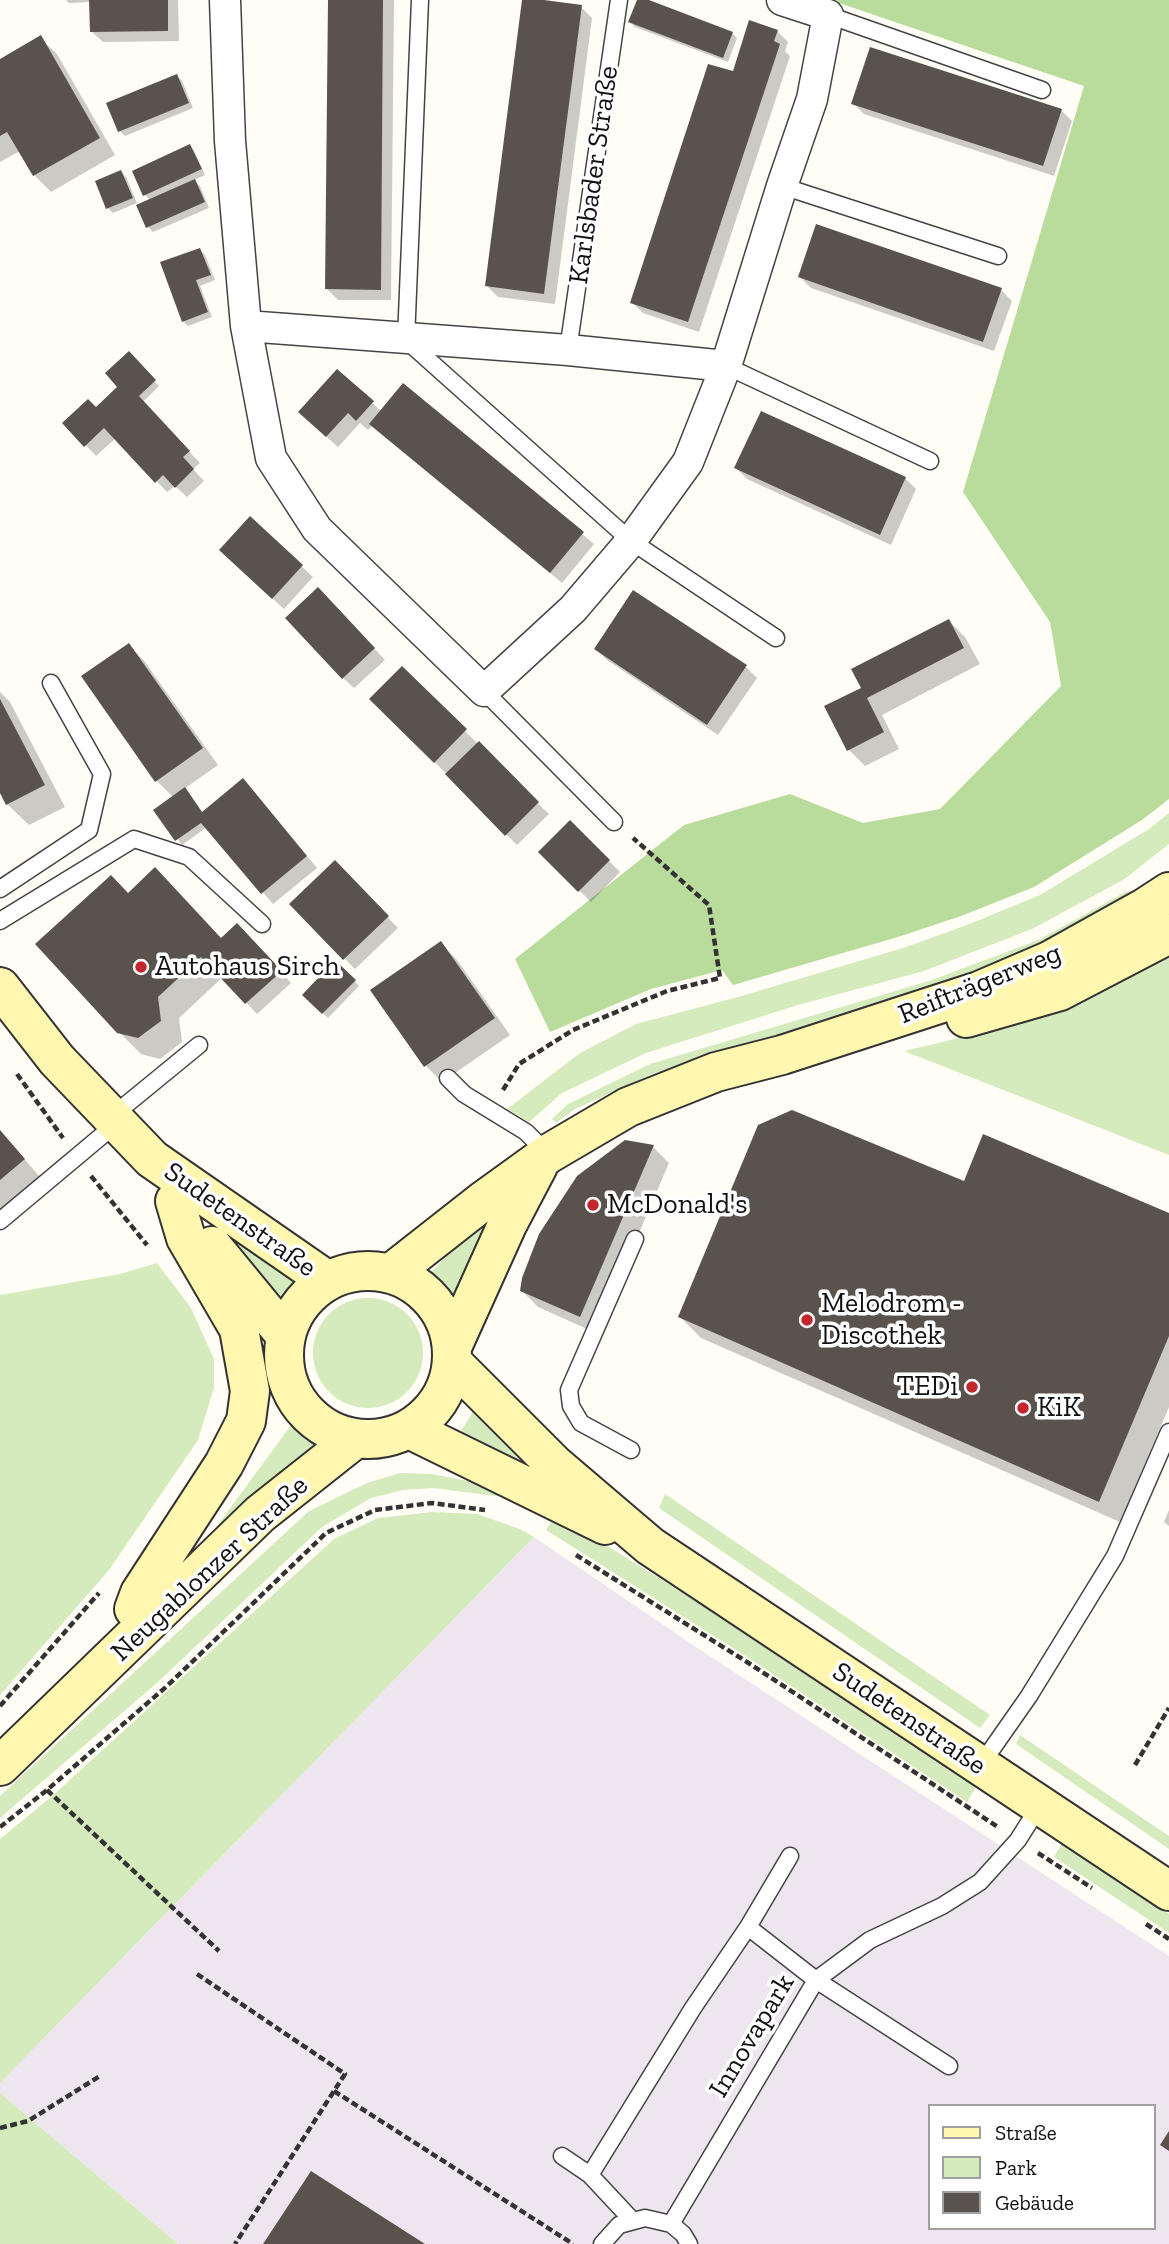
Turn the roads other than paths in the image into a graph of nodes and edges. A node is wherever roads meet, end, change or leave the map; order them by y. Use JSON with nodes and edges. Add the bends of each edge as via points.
{"nodes":[{"id":1,"x":225,"y":0,"type":"edge"},
{"id":2,"x":420,"y":0,"type":"edge"},
{"id":3,"x":619,"y":0,"type":"edge"},
{"id":4,"x":782,"y":0,"type":"edge"},
{"id":5,"x":828,"y":15,"type":"junction"},
{"id":6,"x":1042,"y":90,"type":"dead end"},
{"id":7,"x":782,"y":186,"type":"junction"},
{"id":8,"x":998,"y":256,"type":"dead end"},
{"id":9,"x":246,"y":326,"type":"junction"},
{"id":10,"x":406,"y":340,"type":"junction"},
{"id":11,"x":568,"y":350,"type":"junction"},
{"id":12,"x":726,"y":366,"type":"junction"},
{"id":13,"x":930,"y":461,"type":"dead end"},
{"id":14,"x":631,"y":541,"type":"junction"},
{"id":15,"x":776,"y":638,"type":"dead end"},
{"id":16,"x":51,"y":683,"type":"dead end"},
{"id":17,"x":484,"y":691,"type":"junction"},
{"id":18,"x":614,"y":822,"type":"road end"},
{"id":19,"x":0,"y":889,"type":"edge"},
{"id":20,"x":1169,"y":891,"type":"edge"},
{"id":21,"x":0,"y":921,"type":"edge"},
{"id":22,"x":262,"y":924,"type":"dead end"},
{"id":23,"x":1169,"y":934,"type":"edge"},
{"id":24,"x":0,"y":987,"type":"edge"},
{"id":25,"x":199,"y":1045,"type":"dead end"},
{"id":26,"x":782,"y":1055,"type":"junction"},
{"id":27,"x":448,"y":1078,"type":"dead end"},
{"id":28,"x":114,"y":1120,"type":"junction"},
{"id":29,"x":544,"y":1158,"type":"junction"},
{"id":30,"x":152,"y":1159,"type":"junction"},
{"id":31,"x":175,"y":1201,"type":"junction"},
{"id":32,"x":0,"y":1222,"type":"edge"},
{"id":33,"x":635,"y":1239,"type":"dead end"},
{"id":34,"x":390,"y":1274,"type":"junction"},
{"id":35,"x":328,"y":1281,"type":"junction"},
{"id":36,"x":286,"y":1336,"type":"junction"},
{"id":37,"x":452,"y":1354,"type":"junction"},
{"id":38,"x":291,"y":1389,"type":"junction"},
{"id":39,"x":409,"y":1429,"type":"junction"},
{"id":40,"x":1169,"y":1432,"type":"edge"},
{"id":41,"x":356,"y":1438,"type":"junction"},
{"id":42,"x":631,"y":1450,"type":"dead end"},
{"id":43,"x":650,"y":1546,"type":"junction"},
{"id":44,"x":134,"y":1609,"type":"junction"},
{"id":45,"x":97,"y":1674,"type":"junction"},
{"id":46,"x":0,"y":1766,"type":"edge"},
{"id":47,"x":980,"y":1766,"type":"junction"},
{"id":48,"x":1040,"y":1805,"type":"junction"},
{"id":49,"x":790,"y":1856,"type":"dead end"},
{"id":50,"x":1169,"y":1891,"type":"edge"},
{"id":51,"x":748,"y":1927,"type":"junction"},
{"id":52,"x":816,"y":1980,"type":"junction"},
{"id":53,"x":950,"y":2066,"type":"dead end"},
{"id":54,"x":562,"y":2157,"type":"dead end"},
{"id":55,"x":590,"y":2175,"type":"junction"},
{"id":56,"x":632,"y":2220,"type":"junction"},
{"id":57,"x":671,"y":2224,"type":"junction"},
{"id":58,"x":602,"y":2244,"type":"edge"},
{"id":59,"x":690,"y":2244,"type":"edge"}],
"edges":[{"from":1,"to":9,"type":"street","via":[[230,141]]},
{"from":2,"to":10,"type":"lane"},
{"from":3,"to":11,"type":"lane","name":"Karlsbader Straße"},
{"from":4,"to":5,"type":"street"},
{"from":5,"to":6,"type":"lane"},
{"from":5,"to":7,"type":"street","via":[[812,99]]},
{"from":7,"to":8,"type":"lane"},
{"from":7,"to":12,"type":"street"},
{"from":9,"to":10,"type":"street"},
{"from":9,"to":17,"type":"street","via":[[271,458],[317,529]]},
{"from":10,"to":11,"type":"street"},
{"from":10,"to":14,"type":"lane"},
{"from":11,"to":12,"type":"street"},
{"from":12,"to":13,"type":"lane"},
{"from":12,"to":14,"type":"street","via":[[688,462]]},
{"from":14,"to":15,"type":"lane"},
{"from":14,"to":17,"type":"street","via":[[573,609]]},
{"from":16,"to":19,"type":"lane","via":[[102,774],[89,830]]},
{"from":17,"to":18,"type":"lane"},
{"from":20,"to":26,"type":"street","name":"Reifträgerweg","via":[[1049,961],[979,991]]},
{"from":21,"to":22,"type":"lane","via":[[134,839],[189,857]]},
{"from":23,"to":26,"type":"street","name":"Reifträgerweg","via":[[1060,991],[949,1023]]},
{"from":24,"to":28,"type":"street","name":"Sudetenstraße","via":[[57,1060]]},
{"from":25,"to":28,"type":"lane"},
{"from":26,"to":29,"type":"street","name":"Reifträgerweg","via":[[716,1072],[628,1107]]},
{"from":27,"to":29,"type":"lane","via":[[464,1094],[526,1132]]},
{"from":28,"to":30,"type":"street","name":"Sudetenstraße"},
{"from":28,"to":32,"type":"lane"},
{"from":29,"to":34,"type":"street","name":"Reifträgerweg"},
{"from":29,"to":37,"type":"street","via":[[507,1225]]},
{"from":30,"to":31,"type":"street","name":"Sudetenstraße"},
{"from":30,"to":35,"type":"street","name":"Sudetenstraße"},
{"from":31,"to":36,"type":"street","name":"Sudetenstraße"},
{"from":31,"to":44,"type":"street","name":"Neugablonzer Straße","via":[[186,1238],[239,1329],[250,1391],[246,1422]]},
{"from":33,"to":42,"type":"lane","via":[[569,1390],[570,1406],[581,1423]]},
{"from":34,"to":35,"type":"street","via":[[357,1272]]},
{"from":34,"to":37,"type":"street","via":[[416,1286],[436,1306],[447,1327]]},
{"from":35,"to":36,"type":"street","via":[[301,1304]]},
{"from":36,"to":38,"type":"street","via":[[285,1368]]},
{"from":37,"to":39,"type":"street","via":[[446,1386],[433,1409]]},
{"from":37,"to":43,"type":"street","name":"Sudetenstraße","via":[[555,1465]]},
{"from":38,"to":41,"type":"street","via":[[311,1417],[336,1433]]},
{"from":38,"to":44,"type":"street","name":"Neugablonzer Straße"},
{"from":39,"to":41,"type":"street","via":[[384,1437]]},
{"from":39,"to":43,"type":"street","name":"Sudetenstraße"},
{"from":40,"to":47,"type":"lane","via":[[1115,1556]]},
{"from":41,"to":45,"type":"street","name":"Neugablonzer Straße","via":[[260,1514]]},
{"from":43,"to":47,"type":"street","name":"Sudetenstraße"},
{"from":44,"to":45,"type":"street","name":"Neugablonzer Straße"},
{"from":45,"to":46,"type":"street","name":"Neugablonzer Straße"},
{"from":47,"to":48,"type":"street","name":"Sudetenstraße"},
{"from":48,"to":50,"type":"street","name":"Sudetenstraße"},
{"from":48,"to":52,"type":"lane","name":"Innovapark","via":[[1018,1840],[980,1882],[942,1906],[870,1940]]},
{"from":49,"to":51,"type":"lane"},
{"from":51,"to":52,"type":"lane"},
{"from":51,"to":55,"type":"lane"},
{"from":52,"to":53,"type":"lane"},
{"from":52,"to":57,"type":"lane","name":"Innovapark"},
{"from":54,"to":55,"type":"lane"},
{"from":55,"to":56,"type":"lane"},
{"from":56,"to":57,"type":"lane"},
{"from":56,"to":58,"type":"lane","via":[[619,2225]]},
{"from":57,"to":59,"type":"lane"}]}
